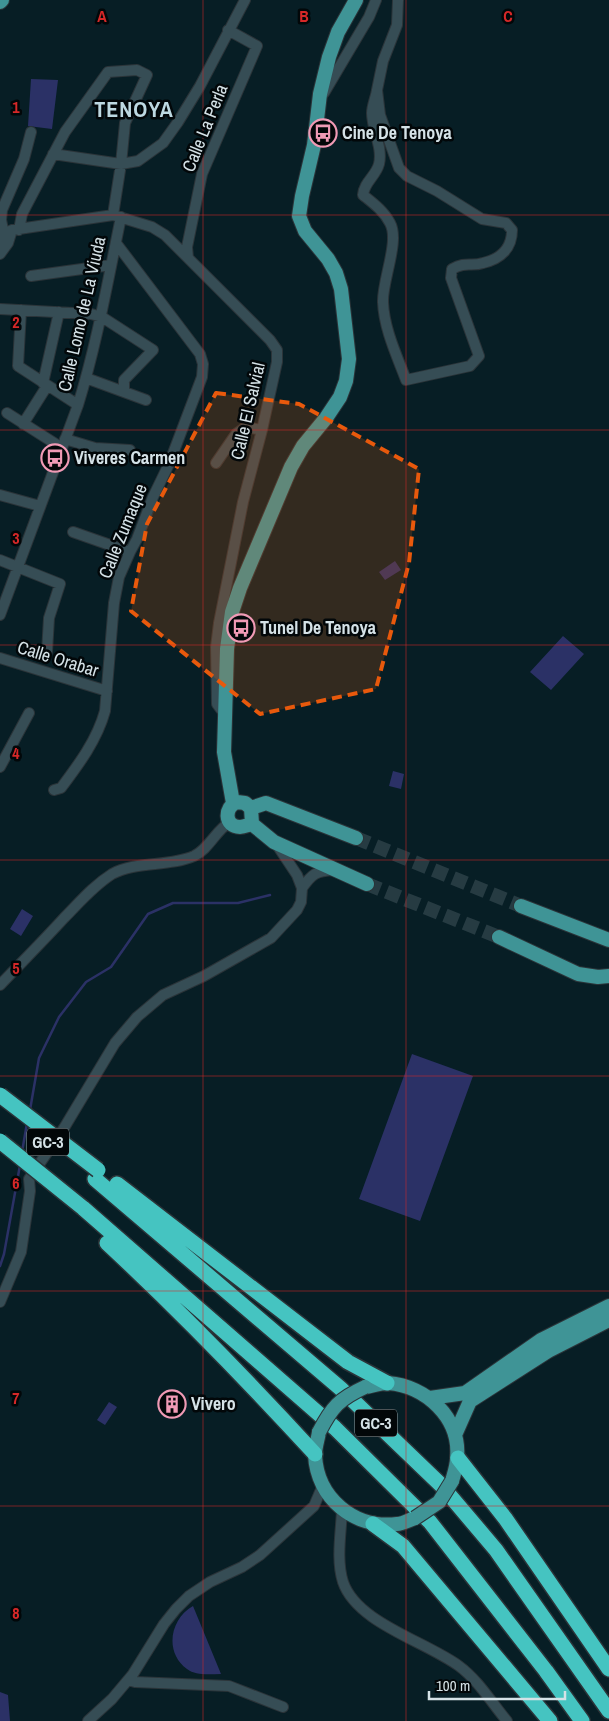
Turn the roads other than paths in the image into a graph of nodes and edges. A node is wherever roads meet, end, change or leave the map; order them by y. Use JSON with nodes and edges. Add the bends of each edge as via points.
{"nodes":[{"id":1,"x":244,"y":0,"type":"edge"},
{"id":2,"x":356,"y":0,"type":"edge"},
{"id":3,"x":376,"y":0,"type":"edge"},
{"id":4,"x":398,"y":0,"type":"edge"},
{"id":5,"x":228,"y":30,"type":"junction"},
{"id":6,"x":377,"y":90,"type":"junction"},
{"id":7,"x":319,"y":103,"type":"junction"},
{"id":8,"x":31,"y":132,"type":"dead end"},
{"id":9,"x":53,"y":154,"type":"junction"},
{"id":10,"x":121,"y":164,"type":"junction"},
{"id":11,"x":117,"y":216,"type":"junction"},
{"id":12,"x":6,"y":236,"type":"edge"},
{"id":13,"x":116,"y":244,"type":"junction"},
{"id":14,"x":0,"y":254,"type":"edge"},
{"id":15,"x":188,"y":258,"type":"junction"},
{"id":16,"x":111,"y":265,"type":"junction"},
{"id":17,"x":31,"y":276,"type":"dead end"},
{"id":18,"x":0,"y":309,"type":"edge"},
{"id":19,"x":21,"y":310,"type":"junction"},
{"id":20,"x":59,"y":312,"type":"junction"},
{"id":21,"x":102,"y":317,"type":"junction"},
{"id":22,"x":86,"y":378,"type":"junction"},
{"id":23,"x":45,"y":384,"type":"junction"},
{"id":24,"x":124,"y":392,"type":"junction"},
{"id":25,"x":146,"y":400,"type":"dead end"},
{"id":26,"x":78,"y":405,"type":"junction"},
{"id":27,"x":7,"y":413,"type":"dead end"},
{"id":28,"x":23,"y":424,"type":"junction"},
{"id":29,"x":262,"y":430,"type":"junction"},
{"id":30,"x":63,"y":443,"type":"junction"},
{"id":31,"x":130,"y":450,"type":"dead end"},
{"id":32,"x":216,"y":463,"type":"dead end"},
{"id":33,"x":0,"y":495,"type":"edge"},
{"id":34,"x":40,"y":506,"type":"junction"},
{"id":35,"x":73,"y":532,"type":"dead end"},
{"id":36,"x":130,"y":552,"type":"junction"},
{"id":37,"x":0,"y":560,"type":"edge"},
{"id":38,"x":18,"y":568,"type":"junction"},
{"id":39,"x":0,"y":615,"type":"edge"},
{"id":40,"x":47,"y":652,"type":"dead end"},
{"id":41,"x":0,"y":658,"type":"edge"},
{"id":42,"x":107,"y":691,"type":"junction"},
{"id":43,"x":29,"y":713,"type":"dead end"},
{"id":44,"x":226,"y":717,"type":"junction"},
{"id":45,"x":0,"y":741,"type":"edge"},
{"id":46,"x":10,"y":747,"type":"junction"},
{"id":47,"x":0,"y":767,"type":"edge"},
{"id":48,"x":54,"y":790,"type":"dead end"},
{"id":49,"x":233,"y":803,"type":"junction"},
{"id":50,"x":251,"y":808,"type":"junction"},
{"id":51,"x":230,"y":822,"type":"junction"},
{"id":52,"x":252,"y":824,"type":"junction"},
{"id":53,"x":356,"y":838,"type":"tunnel mouth"},
{"id":54,"x":274,"y":842,"type":"junction"},
{"id":55,"x":336,"y":870,"type":"junction"},
{"id":56,"x":367,"y":884,"type":"tunnel mouth"},
{"id":57,"x":302,"y":888,"type":"junction"},
{"id":58,"x":521,"y":906,"type":"tunnel mouth"},
{"id":59,"x":499,"y":937,"type":"tunnel mouth"},
{"id":60,"x":609,"y":940,"type":"edge"},
{"id":61,"x":609,"y":976,"type":"edge"},
{"id":62,"x":0,"y":985,"type":"edge"},
{"id":63,"x":0,"y":1095,"type":"edge"},
{"id":64,"x":0,"y":1106,"type":"edge"},
{"id":65,"x":0,"y":1140,"type":"edge"},
{"id":66,"x":0,"y":1145,"type":"edge"},
{"id":67,"x":97,"y":1174,"type":"junction"},
{"id":68,"x":80,"y":1211,"type":"junction"},
{"id":69,"x":0,"y":1302,"type":"edge"},
{"id":70,"x":609,"y":1306,"type":"edge"},
{"id":71,"x":609,"y":1320,"type":"edge"},
{"id":72,"x":386,"y":1383,"type":"junction"},
{"id":73,"x":430,"y":1398,"type":"junction"},
{"id":74,"x":455,"y":1435,"type":"junction"},
{"id":75,"x":315,"y":1454,"type":"junction"},
{"id":76,"x":458,"y":1458,"type":"junction"},
{"id":77,"x":323,"y":1486,"type":"junction"},
{"id":78,"x":314,"y":1506,"type":"junction"},
{"id":79,"x":339,"y":1507,"type":"junction"},
{"id":80,"x":355,"y":1518,"type":"junction"},
{"id":81,"x":373,"y":1524,"type":"junction"},
{"id":82,"x":341,"y":1533,"type":"junction"},
{"id":83,"x":609,"y":1669,"type":"edge"},
{"id":84,"x":128,"y":1680,"type":"junction"},
{"id":85,"x":283,"y":1707,"type":"dead end"},
{"id":86,"x":609,"y":1711,"type":"edge"},
{"id":87,"x":88,"y":1721,"type":"edge"},
{"id":88,"x":507,"y":1721,"type":"edge"},
{"id":89,"x":550,"y":1721,"type":"edge"},
{"id":90,"x":582,"y":1721,"type":"edge"}],
"edges":[{"from":1,"to":5,"type":"street"},
{"from":2,"to":7,"type":"main road","via":[[338,32],[329,57]]},
{"from":3,"to":7,"type":"street"},
{"from":4,"to":6,"type":"street","via":[[397,25],[382,60]]},
{"from":5,"to":10,"type":"street","via":[[200,86],[162,143],[138,161]]},
{"from":5,"to":15,"type":"street","name":"Calle La Perla","via":[[257,46],[202,174],[187,247]]},
{"from":6,"to":6,"type":"street","via":[[372,113],[379,163],[363,195],[382,212],[392,231],[383,301],[386,321],[406,380],[470,366],[480,356],[451,278],[452,269],[462,264],[482,264],[498,258],[506,252],[512,230],[506,223],[482,219],[407,176],[399,168],[380,115]]},
{"from":7,"to":44,"type":"main road","via":[[299,216],[305,231],[328,259],[341,289],[349,359],[346,381],[326,418],[291,467],[240,588],[232,612],[227,649]]},
{"from":8,"to":12,"type":"street","via":[[24,159],[2,210],[1,220]]},
{"from":9,"to":10,"type":"street"},
{"from":9,"to":10,"type":"street","name":"Calle Lomo de La Viuda","via":[[108,72],[137,70],[147,76],[125,123]]},
{"from":9,"to":12,"type":"street","via":[[22,214]]},
{"from":10,"to":11,"type":"street","name":"Calle Lomo de La Viuda"},
{"from":11,"to":12,"type":"street","name":"Calle El Salvial"},
{"from":11,"to":13,"type":"street","name":"Calle Lomo de La Viuda"},
{"from":11,"to":15,"type":"street","name":"Calle El Salvial","via":[[152,227]]},
{"from":12,"to":14,"type":"street","via":[[8,243]]},
{"from":13,"to":16,"type":"street","name":"Calle Lomo de La Viuda"},
{"from":13,"to":36,"type":"street","name":"Calle Zumaque","via":[[200,354],[203,364],[202,377],[170,464]]},
{"from":15,"to":29,"type":"street","name":"Calle El Salvial","via":[[277,350]]},
{"from":16,"to":17,"type":"street"},
{"from":16,"to":21,"type":"street","name":"Calle Lomo de La Viuda"},
{"from":18,"to":19,"type":"street"},
{"from":19,"to":20,"type":"street"},
{"from":19,"to":23,"type":"street","via":[[18,366]]},
{"from":20,"to":21,"type":"street"},
{"from":20,"to":23,"type":"street"},
{"from":21,"to":22,"type":"street","name":"Calle Lomo de La Viuda"},
{"from":21,"to":24,"type":"street","via":[[153,350],[124,380]]},
{"from":22,"to":24,"type":"street"},
{"from":22,"to":26,"type":"street","name":"Calle Lomo de La Viuda"},
{"from":23,"to":26,"type":"street"},
{"from":23,"to":28,"type":"street"},
{"from":24,"to":25,"type":"street"},
{"from":26,"to":30,"type":"street","name":"Calle Lomo de La Viuda"},
{"from":27,"to":28,"type":"street"},
{"from":28,"to":30,"type":"street"},
{"from":29,"to":32,"type":"street","via":[[246,427],[236,434]]},
{"from":29,"to":44,"type":"street","name":"Calle El Salvial","via":[[243,502],[220,614],[216,647],[217,704]]},
{"from":30,"to":31,"type":"street"},
{"from":30,"to":34,"type":"street","name":"Calle Lomo de La Viuda"},
{"from":33,"to":34,"type":"street"},
{"from":34,"to":38,"type":"street","name":"Calle Lomo de La Viuda"},
{"from":35,"to":36,"type":"street"},
{"from":36,"to":42,"type":"street","name":"Calle Zumaque","via":[[119,577],[114,604]]},
{"from":37,"to":38,"type":"street"},
{"from":38,"to":39,"type":"street","name":"Calle Lomo de La Viuda"},
{"from":38,"to":40,"type":"street","via":[[60,584],[49,618]]},
{"from":41,"to":42,"type":"street","name":"Calle Orabar"},
{"from":42,"to":48,"type":"street","name":"Calle Zumaque","via":[[102,721],[86,753],[61,788]]},
{"from":43,"to":46,"type":"street"},
{"from":44,"to":49,"type":"main road","via":[[224,752]]},
{"from":45,"to":46,"type":"street"},
{"from":46,"to":47,"type":"street"},
{"from":49,"to":50,"type":"main road","via":[[245,803]]},
{"from":49,"to":51,"type":"main road","via":[[228,810]]},
{"from":50,"to":52,"type":"main road"},
{"from":50,"to":53,"type":"main road","via":[[266,804]]},
{"from":51,"to":52,"type":"main road","via":[[237,827]]},
{"from":51,"to":62,"type":"street","via":[[221,827],[195,855],[113,873],[92,889]]},
{"from":52,"to":54,"type":"main road"},
{"from":54,"to":55,"type":"main road"},
{"from":54,"to":57,"type":"street"},
{"from":55,"to":56,"type":"main road"},
{"from":55,"to":57,"type":"street","via":[[311,875]]},
{"from":57,"to":69,"type":"street","via":[[297,910],[271,938],[163,995],[137,1017],[116,1043],[29,1179],[21,1252]]},
{"from":58,"to":60,"type":"main road"},
{"from":59,"to":61,"type":"main road","via":[[578,974]]},
{"from":63,"to":67,"type":"highway","bridge":true},
{"from":64,"to":67,"type":"highway","number":"GC-3"},
{"from":65,"to":68,"type":"highway","number":"GC-3","bridge":true},
{"from":66,"to":68,"type":"highway"},
{"from":67,"to":72,"type":"highway","via":[[348,1362]]},
{"from":67,"to":86,"type":"highway","number":"GC-3","via":[[340,1388],[441,1485],[496,1550]]},
{"from":68,"to":75,"type":"highway"},
{"from":68,"to":90,"type":"highway","number":"GC-3","via":[[335,1428],[430,1522]]},
{"from":70,"to":73,"type":"main road","via":[[541,1340],[465,1393]]},
{"from":71,"to":74,"type":"main road","via":[[548,1351],[470,1401]]},
{"from":72,"to":73,"type":"main road","via":[[409,1387]]},
{"from":72,"to":75,"type":"main road","bridge":true,"via":[[365,1387],[345,1397],[329,1412],[319,1432]]},
{"from":73,"to":74,"type":"main road","via":[[446,1415]]},
{"from":74,"to":76,"type":"main road"},
{"from":75,"to":77,"type":"main road"},
{"from":76,"to":81,"type":"main road","bridge":true,"via":[[452,1481],[439,1502],[415,1518],[398,1524]]},
{"from":76,"to":83,"type":"highway","via":[[505,1518]]},
{"from":77,"to":78,"type":"street"},
{"from":77,"to":79,"type":"main road"},
{"from":78,"to":79,"type":"street"},
{"from":78,"to":84,"type":"street","via":[[260,1555],[189,1596],[164,1624]]},
{"from":79,"to":80,"type":"main road"},
{"from":79,"to":82,"type":"street"},
{"from":80,"to":81,"type":"main road"},
{"from":80,"to":82,"type":"street"},
{"from":81,"to":89,"type":"highway","via":[[403,1546]]},
{"from":82,"to":88,"type":"street","via":[[340,1567],[352,1600],[369,1616],[461,1668]]},
{"from":84,"to":85,"type":"street","via":[[229,1686]]},
{"from":84,"to":87,"type":"street"}]}
